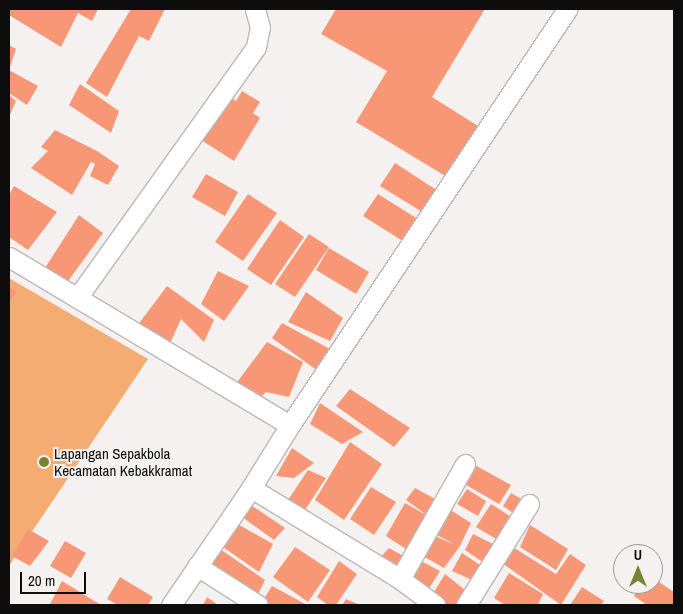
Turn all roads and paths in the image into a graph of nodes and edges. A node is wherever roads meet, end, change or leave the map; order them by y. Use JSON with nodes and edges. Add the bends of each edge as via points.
{"nodes":[{"id":1,"x":255,"y":9,"type":"edge"},
{"id":2,"x":567,"y":9,"type":"edge"},
{"id":3,"x":9,"y":257,"type":"edge"},
{"id":4,"x":77,"y":298,"type":"junction"},
{"id":5,"x":290,"y":425,"type":"junction"},
{"id":6,"x":465,"y":464,"type":"dead end"},
{"id":7,"x":251,"y":488,"type":"junction"},
{"id":8,"x":529,"y":504,"type":"dead end"},
{"id":9,"x":197,"y":566,"type":"junction"},
{"id":10,"x":400,"y":579,"type":"junction"},
{"id":11,"x":171,"y":605,"type":"edge"},
{"id":12,"x":258,"y":605,"type":"edge"},
{"id":13,"x":436,"y":605,"type":"edge"},
{"id":14,"x":466,"y":605,"type":"edge"}],
"edges":[{"from":1,"to":4,"type":"street","via":[[260,27],[256,47]]},
{"from":2,"to":5,"type":"street"},
{"from":3,"to":4,"type":"street"},
{"from":4,"to":5,"type":"street"},
{"from":5,"to":7,"type":"street"},
{"from":6,"to":10,"type":"street"},
{"from":7,"to":9,"type":"street"},
{"from":7,"to":10,"type":"street"},
{"from":8,"to":14,"type":"street"},
{"from":9,"to":11,"type":"street"},
{"from":9,"to":12,"type":"street"},
{"from":10,"to":13,"type":"street"}]}
